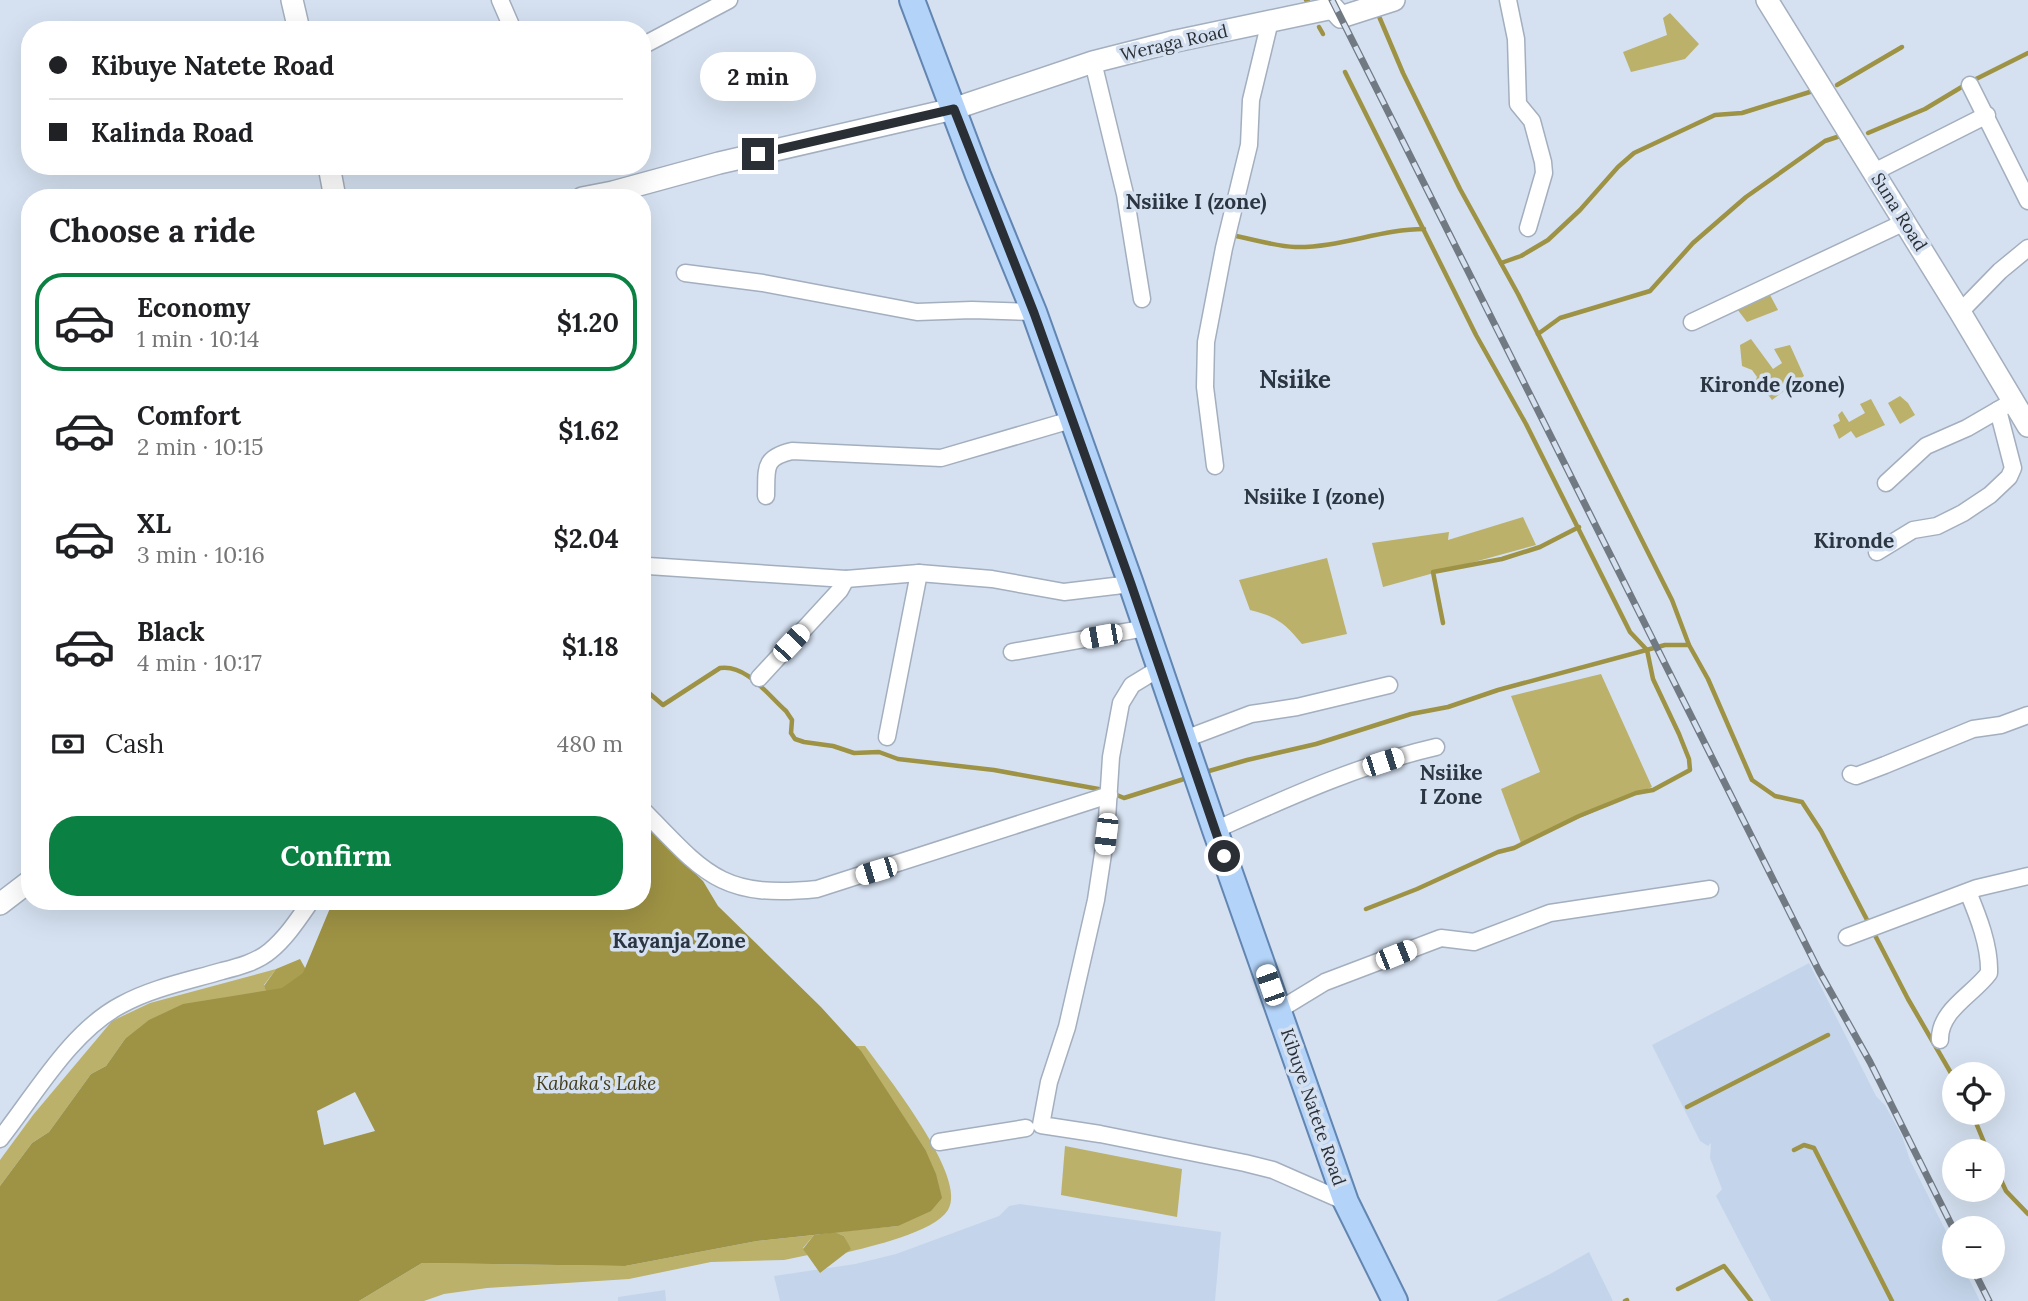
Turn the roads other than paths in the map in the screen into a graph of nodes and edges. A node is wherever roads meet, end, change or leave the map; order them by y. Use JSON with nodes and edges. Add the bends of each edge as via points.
{"nodes":[{"id":1,"x":292,"y":0,"type":"edge"},
{"id":2,"x":500,"y":0,"type":"edge"},
{"id":3,"x":729,"y":0,"type":"edge"},
{"id":4,"x":912,"y":0,"type":"edge"},
{"id":5,"x":1394,"y":0,"type":"edge"},
{"id":6,"x":1508,"y":0,"type":"edge"},
{"id":7,"x":1767,"y":0,"type":"edge"},
{"id":8,"x":297,"y":21,"type":"edge"},
{"id":9,"x":509,"y":21,"type":"edge"},
{"id":10,"x":1270,"y":21,"type":"junction"},
{"id":11,"x":651,"y":41,"type":"edge"},
{"id":12,"x":1093,"y":62,"type":"junction"},
{"id":13,"x":1970,"y":85,"type":"dead end"},
{"id":14,"x":954,"y":109,"type":"junction"},
{"id":15,"x":1987,"y":115,"type":"junction"},
{"id":16,"x":1874,"y":172,"type":"junction"},
{"id":17,"x":624,"y":189,"type":"edge"},
{"id":18,"x":2028,"y":201,"type":"edge"},
{"id":19,"x":1905,"y":222,"type":"junction"},
{"id":20,"x":1528,"y":228,"type":"dead end"},
{"id":21,"x":2028,"y":248,"type":"edge"},
{"id":22,"x":685,"y":273,"type":"dead end"},
{"id":23,"x":1142,"y":299,"type":"dead end"},
{"id":24,"x":1961,"y":312,"type":"junction"},
{"id":25,"x":1034,"y":313,"type":"junction"},
{"id":26,"x":1692,"y":322,"type":"dead end"},
{"id":27,"x":2006,"y":406,"type":"junction"},
{"id":28,"x":1071,"y":420,"type":"junction"},
{"id":29,"x":2028,"y":426,"type":"edge"},
{"id":30,"x":1215,"y":466,"type":"dead end"},
{"id":31,"x":1886,"y":483,"type":"dead end"},
{"id":32,"x":766,"y":496,"type":"dead end"},
{"id":33,"x":1877,"y":551,"type":"dead end"},
{"id":34,"x":651,"y":566,"type":"edge"},
{"id":35,"x":919,"y":573,"type":"junction"},
{"id":36,"x":846,"y":579,"type":"junction"},
{"id":37,"x":1131,"y":584,"type":"junction"},
{"id":38,"x":1146,"y":628,"type":"junction"},
{"id":39,"x":1012,"y":652,"type":"dead end"},
{"id":40,"x":1160,"y":668,"type":"junction"},
{"id":41,"x":759,"y":678,"type":"dead end"},
{"id":42,"x":1388,"y":685,"type":"dead end"},
{"id":43,"x":2028,"y":715,"type":"edge"},
{"id":44,"x":887,"y":737,"type":"dead end"},
{"id":45,"x":1185,"y":738,"type":"junction"},
{"id":46,"x":1436,"y":747,"type":"dead end"},
{"id":47,"x":1851,"y":774,"type":"dead end"},
{"id":48,"x":1109,"y":795,"type":"junction"},
{"id":49,"x":651,"y":818,"type":"edge"},
{"id":50,"x":1215,"y":830,"type":"junction"},
{"id":51,"x":2028,"y":876,"type":"edge"},
{"id":52,"x":21,"y":887,"type":"edge"},
{"id":53,"x":1710,"y":889,"type":"dead end"},
{"id":54,"x":1968,"y":891,"type":"junction"},
{"id":55,"x":0,"y":904,"type":"edge"},
{"id":56,"x":305,"y":910,"type":"edge"},
{"id":57,"x":1847,"y":937,"type":"dead end"},
{"id":58,"x":1279,"y":1010,"type":"junction"},
{"id":59,"x":1940,"y":1040,"type":"dead end"},
{"id":60,"x":1026,"y":1128,"type":"dead end"},
{"id":61,"x":0,"y":1139,"type":"edge"},
{"id":62,"x":939,"y":1142,"type":"dead end"},
{"id":63,"x":1346,"y":1202,"type":"junction"},
{"id":64,"x":1395,"y":1301,"type":"edge"}],
"edges":[{"from":1,"to":8,"type":"street"},
{"from":2,"to":9,"type":"street"},
{"from":3,"to":11,"type":"street"},
{"from":4,"to":14,"type":"main road","name":"Kibuye Natete Road"},
{"from":5,"to":10,"type":"street","name":"Weraga Road","via":[[1341,17],[1333,8]]},
{"from":6,"to":20,"type":"street","via":[[1516,39],[1518,104],[1532,121],[1544,173]]},
{"from":7,"to":16,"type":"street","name":"Suna Road"},
{"from":10,"to":12,"type":"street","name":"Weraga Road"},
{"from":10,"to":30,"type":"street","via":[[1206,342],[1205,387]]},
{"from":12,"to":14,"type":"street","name":"Weraga Road"},
{"from":12,"to":23,"type":"street","via":[[1125,194]]},
{"from":13,"to":15,"type":"street"},
{"from":14,"to":17,"type":"street","name":"Weraga Road"},
{"from":14,"to":25,"type":"main road","name":"Kibuye Natete Road"},
{"from":15,"to":16,"type":"street"},
{"from":15,"to":18,"type":"street"},
{"from":16,"to":19,"type":"street","name":"Suna Road"},
{"from":19,"to":24,"type":"street","name":"Suna Road"},
{"from":19,"to":26,"type":"street"},
{"from":21,"to":24,"type":"street"},
{"from":22,"to":25,"type":"street","via":[[917,312]]},
{"from":24,"to":27,"type":"street","name":"Suna Road"},
{"from":25,"to":28,"type":"main road","name":"Kibuye Natete Road"},
{"from":27,"to":29,"type":"street","name":"Suna Road"},
{"from":27,"to":31,"type":"street","via":[[1926,446]]},
{"from":27,"to":33,"type":"street","via":[[2013,468],[2009,477],[1963,513],[1937,526],[1913,530]]},
{"from":28,"to":32,"type":"street","via":[[941,458],[792,451],[772,458]]},
{"from":28,"to":37,"type":"main road","name":"Kibuye Natete Road"},
{"from":34,"to":36,"type":"street"},
{"from":35,"to":36,"type":"street"},
{"from":35,"to":37,"type":"street","via":[[992,579],[1064,592]]},
{"from":35,"to":44,"type":"street"},
{"from":36,"to":41,"type":"street"},
{"from":37,"to":38,"type":"main road","name":"Kibuye Natete Road"},
{"from":38,"to":39,"type":"street"},
{"from":38,"to":40,"type":"main road","name":"Kibuye Natete Road"},
{"from":40,"to":45,"type":"main road","name":"Kibuye Natete Road"},
{"from":40,"to":48,"type":"street","via":[[1132,685],[1121,703]]},
{"from":42,"to":45,"type":"street","via":[[1251,714]]},
{"from":43,"to":47,"type":"street","via":[[1973,729],[1856,776]]},
{"from":45,"to":50,"type":"main road","name":"Kibuye Natete Road"},
{"from":46,"to":50,"type":"street","via":[[1315,785]]},
{"from":48,"to":49,"type":"street","via":[[817,889],[778,892],[742,888],[707,872]]},
{"from":48,"to":63,"type":"street","via":[[1085,955],[1041,1125],[1264,1168]]},
{"from":50,"to":58,"type":"main road","name":"Kibuye Natete Road"},
{"from":51,"to":54,"type":"street"},
{"from":52,"to":55,"type":"street"},
{"from":53,"to":58,"type":"street","via":[[1550,913],[1474,942],[1441,938],[1325,982]]},
{"from":54,"to":57,"type":"street"},
{"from":54,"to":59,"type":"street","via":[[1989,972],[1951,1011]]},
{"from":56,"to":61,"type":"street","via":[[270,951],[246,964],[154,990],[107,1014],[67,1052]]},
{"from":58,"to":63,"type":"main road","name":"Kibuye Natete Road"},
{"from":60,"to":62,"type":"street"},
{"from":63,"to":64,"type":"main road","name":"Kibuye Natete Road"}]}
